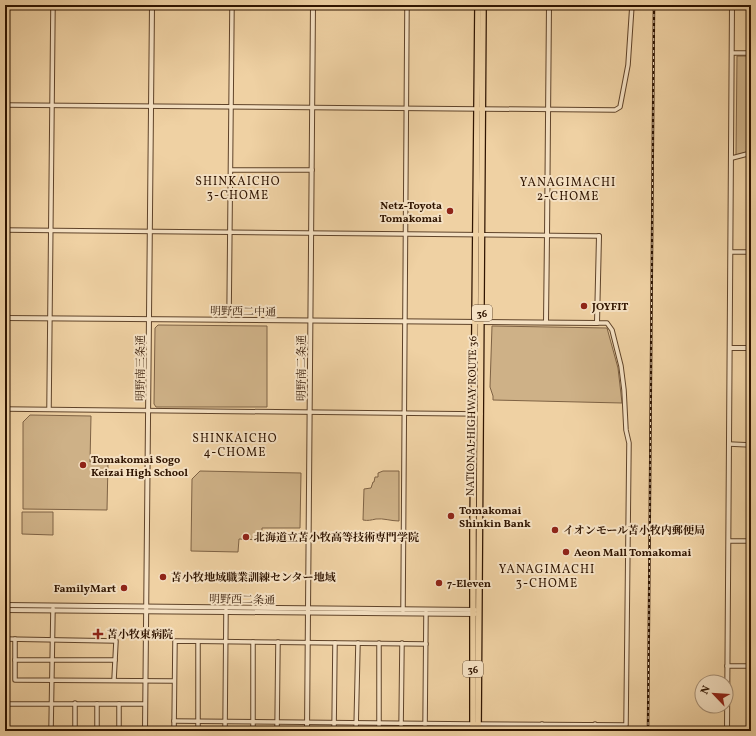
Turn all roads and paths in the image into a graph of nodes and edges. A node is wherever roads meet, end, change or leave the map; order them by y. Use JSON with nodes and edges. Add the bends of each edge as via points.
{"nodes":[{"id":1,"x":53,"y":5,"type":"edge"},
{"id":2,"x":152,"y":5,"type":"edge"},
{"id":3,"x":232,"y":5,"type":"edge"},
{"id":4,"x":313,"y":5,"type":"edge"},
{"id":5,"x":407,"y":5,"type":"edge"},
{"id":6,"x":478,"y":5,"type":"edge"},
{"id":7,"x":484,"y":5,"type":"edge"},
{"id":8,"x":549,"y":5,"type":"edge"},
{"id":9,"x":632,"y":5,"type":"edge"},
{"id":10,"x":732,"y":5,"type":"edge"},
{"id":11,"x":732,"y":53,"type":"junction"},
{"id":12,"x":751,"y":53,"type":"edge"},
{"id":13,"x":5,"y":105,"type":"edge"},
{"id":14,"x":51,"y":106,"type":"junction"},
{"id":15,"x":152,"y":106,"type":"junction"},
{"id":16,"x":231,"y":107,"type":"junction"},
{"id":17,"x":312,"y":107,"type":"junction"},
{"id":18,"x":407,"y":108,"type":"junction"},
{"id":19,"x":480,"y":109,"type":"junction"},
{"id":20,"x":548,"y":110,"type":"junction"},
{"id":21,"x":751,"y":153,"type":"edge"},
{"id":22,"x":732,"y":158,"type":"junction"},
{"id":23,"x":231,"y":170,"type":"junction"},
{"id":24,"x":312,"y":170,"type":"junction"},
{"id":25,"x":5,"y":230,"type":"edge"},
{"id":26,"x":51,"y":231,"type":"junction"},
{"id":27,"x":151,"y":232,"type":"junction"},
{"id":28,"x":230,"y":232,"type":"junction"},
{"id":29,"x":311,"y":233,"type":"junction"},
{"id":30,"x":405,"y":234,"type":"junction"},
{"id":31,"x":479,"y":234,"type":"junction"},
{"id":32,"x":547,"y":235,"type":"junction"},
{"id":33,"x":599,"y":236,"type":"joint"},
{"id":34,"x":731,"y":252,"type":"junction"},
{"id":35,"x":751,"y":252,"type":"edge"},
{"id":36,"x":5,"y":318,"type":"edge"},
{"id":37,"x":50,"y":319,"type":"junction"},
{"id":38,"x":150,"y":319,"type":"junction"},
{"id":39,"x":229,"y":320,"type":"junction"},
{"id":40,"x":310,"y":321,"type":"junction"},
{"id":41,"x":405,"y":322,"type":"junction"},
{"id":42,"x":479,"y":322,"type":"junction"},
{"id":43,"x":546,"y":322,"type":"junction"},
{"id":44,"x":598,"y":323,"type":"junction"},
{"id":45,"x":730,"y":348,"type":"junction"},
{"id":46,"x":751,"y":348,"type":"edge"},
{"id":47,"x":5,"y":409,"type":"edge"},
{"id":48,"x":49,"y":410,"type":"junction"},
{"id":49,"x":149,"y":410,"type":"junction"},
{"id":50,"x":309,"y":412,"type":"junction"},
{"id":51,"x":404,"y":413,"type":"junction"},
{"id":52,"x":474,"y":413,"type":"junction"},
{"id":53,"x":481,"y":414,"type":"junction"},
{"id":54,"x":729,"y":444,"type":"junction"},
{"id":55,"x":751,"y":445,"type":"edge"},
{"id":56,"x":729,"y":541,"type":"junction"},
{"id":57,"x":751,"y":541,"type":"edge"},
{"id":58,"x":5,"y":605,"type":"edge"},
{"id":59,"x":53,"y":605,"type":"junction"},
{"id":60,"x":226,"y":608,"type":"junction"},
{"id":61,"x":307,"y":608,"type":"junction"},
{"id":62,"x":146,"y":609,"type":"junction"},
{"id":63,"x":5,"y":610,"type":"edge"},
{"id":64,"x":52,"y":611,"type":"junction"},
{"id":65,"x":403,"y":612,"type":"junction"},
{"id":66,"x":426,"y":612,"type":"junction"},
{"id":67,"x":476,"y":612,"type":"junction"},
{"id":68,"x":226,"y":613,"type":"junction"},
{"id":69,"x":307,"y":614,"type":"junction"},
{"id":70,"x":5,"y":639,"type":"edge"},
{"id":71,"x":15,"y":639,"type":"junction"},
{"id":72,"x":52,"y":640,"type":"junction"},
{"id":73,"x":198,"y":642,"type":"junction"},
{"id":74,"x":226,"y":642,"type":"junction"},
{"id":75,"x":253,"y":642,"type":"junction"},
{"id":76,"x":278,"y":642,"type":"junction"},
{"id":77,"x":306,"y":642,"type":"junction"},
{"id":78,"x":335,"y":643,"type":"junction"},
{"id":79,"x":358,"y":643,"type":"junction"},
{"id":80,"x":379,"y":643,"type":"junction"},
{"id":81,"x":402,"y":644,"type":"junction"},
{"id":82,"x":426,"y":644,"type":"junction"},
{"id":83,"x":52,"y":659,"type":"junction"},
{"id":84,"x":15,"y":660,"type":"junction"},
{"id":85,"x":115,"y":660,"type":"junction"},
{"id":86,"x":727,"y":666,"type":"junction"},
{"id":87,"x":751,"y":666,"type":"edge"},
{"id":88,"x":51,"y":680,"type":"junction"},
{"id":89,"x":114,"y":680,"type":"junction"},
{"id":90,"x":146,"y":680,"type":"junction"},
{"id":91,"x":174,"y":681,"type":"junction"},
{"id":92,"x":75,"y":703,"type":"junction"},
{"id":93,"x":5,"y":704,"type":"edge"},
{"id":94,"x":51,"y":704,"type":"junction"},
{"id":95,"x":97,"y":704,"type":"junction"},
{"id":96,"x":119,"y":704,"type":"junction"},
{"id":97,"x":146,"y":704,"type":"junction"},
{"id":98,"x":174,"y":720,"type":"junction"},
{"id":99,"x":198,"y":721,"type":"junction"},
{"id":100,"x":225,"y":721,"type":"junction"},
{"id":101,"x":253,"y":721,"type":"junction"},
{"id":102,"x":278,"y":722,"type":"junction"},
{"id":103,"x":307,"y":722,"type":"junction"},
{"id":104,"x":334,"y":722,"type":"junction"},
{"id":105,"x":356,"y":722,"type":"junction"},
{"id":106,"x":379,"y":722,"type":"junction"},
{"id":107,"x":401,"y":723,"type":"junction"},
{"id":108,"x":425,"y":723,"type":"junction"},
{"id":109,"x":475,"y":724,"type":"junction"},
{"id":110,"x":542,"y":724,"type":"junction"},
{"id":111,"x":595,"y":724,"type":"junction"},
{"id":112,"x":51,"y":731,"type":"edge"},
{"id":113,"x":75,"y":731,"type":"edge"},
{"id":114,"x":97,"y":731,"type":"edge"},
{"id":115,"x":119,"y":731,"type":"edge"},
{"id":116,"x":145,"y":731,"type":"edge"},
{"id":117,"x":174,"y":731,"type":"edge"},
{"id":118,"x":198,"y":731,"type":"edge"},
{"id":119,"x":225,"y":731,"type":"edge"},
{"id":120,"x":253,"y":731,"type":"edge"},
{"id":121,"x":277,"y":731,"type":"edge"},
{"id":122,"x":307,"y":731,"type":"edge"},
{"id":123,"x":334,"y":731,"type":"edge"},
{"id":124,"x":356,"y":731,"type":"edge"},
{"id":125,"x":379,"y":731,"type":"edge"},
{"id":126,"x":401,"y":731,"type":"edge"},
{"id":127,"x":425,"y":731,"type":"edge"},
{"id":128,"x":473,"y":731,"type":"edge"},
{"id":129,"x":478,"y":731,"type":"edge"},
{"id":130,"x":542,"y":731,"type":"edge"},
{"id":131,"x":595,"y":731,"type":"edge"},
{"id":132,"x":727,"y":731,"type":"edge"}],
"edges":[{"from":1,"to":14,"type":"street"},
{"from":2,"to":15,"type":"street","name":"明野南三条通"},
{"from":3,"to":16,"type":"street"},
{"from":4,"to":17,"type":"street","name":"明野南二条通"},
{"from":5,"to":18,"type":"street"},
{"from":6,"to":19,"type":"highway","name":"NATIONAL HIGHWAY ROUTE 36","number":"36"},
{"from":7,"to":19,"type":"highway","name":"NATIONAL HIGHWAY ROUTE 36","number":"36"},
{"from":8,"to":20,"type":"street"},
{"from":9,"to":20,"type":"street","via":[[628,65],[620,107],[615,110]]},
{"from":10,"to":11,"type":"street"},
{"from":11,"to":12,"type":"street"},
{"from":11,"to":22,"type":"street"},
{"from":13,"to":14,"type":"street"},
{"from":14,"to":15,"type":"street"},
{"from":14,"to":26,"type":"street"},
{"from":15,"to":16,"type":"street"},
{"from":15,"to":27,"type":"street","name":"明野南三条通"},
{"from":16,"to":17,"type":"street"},
{"from":16,"to":23,"type":"street"},
{"from":17,"to":18,"type":"street"},
{"from":17,"to":24,"type":"street","name":"明野南二条通"},
{"from":18,"to":19,"type":"street"},
{"from":18,"to":30,"type":"street"},
{"from":19,"to":20,"type":"street"},
{"from":19,"to":31,"type":"highway","name":"NATIONAL HIGHWAY ROUTE 36","number":"36"},
{"from":20,"to":32,"type":"street"},
{"from":21,"to":22,"type":"street"},
{"from":22,"to":34,"type":"street"},
{"from":23,"to":24,"type":"street"},
{"from":23,"to":28,"type":"street"},
{"from":24,"to":29,"type":"street","name":"明野南二条通"},
{"from":25,"to":26,"type":"street"},
{"from":26,"to":27,"type":"street"},
{"from":26,"to":37,"type":"street"},
{"from":27,"to":28,"type":"street"},
{"from":27,"to":38,"type":"street","name":"明野南三条通"},
{"from":28,"to":29,"type":"street"},
{"from":28,"to":39,"type":"street"},
{"from":29,"to":30,"type":"street"},
{"from":29,"to":40,"type":"street","name":"明野南二条通"},
{"from":30,"to":31,"type":"street"},
{"from":30,"to":41,"type":"street"},
{"from":31,"to":32,"type":"street"},
{"from":31,"to":42,"type":"highway","name":"NATIONAL HIGHWAY ROUTE 36","number":"36"},
{"from":32,"to":33,"type":"street"},
{"from":32,"to":43,"type":"street"},
{"from":33,"to":44,"type":"street"},
{"from":34,"to":35,"type":"street"},
{"from":34,"to":45,"type":"street"},
{"from":36,"to":37,"type":"street","name":"明野西二中通"},
{"from":37,"to":38,"type":"street","name":"明野西二中通"},
{"from":37,"to":48,"type":"street"},
{"from":38,"to":39,"type":"street","name":"明野西二中通"},
{"from":38,"to":49,"type":"street","name":"明野南三条通"},
{"from":39,"to":40,"type":"street","name":"明野西二中通"},
{"from":40,"to":41,"type":"street","name":"明野西二中通"},
{"from":40,"to":50,"type":"street","name":"明野南二条通"},
{"from":41,"to":42,"type":"street","name":"明野西二中通"},
{"from":41,"to":51,"type":"street"},
{"from":42,"to":43,"type":"street","name":"明野西二中通"},
{"from":42,"to":52,"type":"highway","name":"NATIONAL HIGHWAY ROUTE 36","number":"36"},
{"from":42,"to":53,"type":"highway","name":"NATIONAL HIGHWAY ROUTE 36","number":"36"},
{"from":43,"to":44,"type":"street","name":"明野西二中通"},
{"from":44,"to":111,"type":"street","via":[[607,323],[612,330],[621,366],[629,443],[626,725]]},
{"from":45,"to":46,"type":"street"},
{"from":45,"to":54,"type":"street"},
{"from":47,"to":48,"type":"street"},
{"from":48,"to":49,"type":"street"},
{"from":49,"to":50,"type":"street"},
{"from":49,"to":62,"type":"street","name":"明野南三条通"},
{"from":50,"to":51,"type":"street"},
{"from":50,"to":61,"type":"street","name":"明野南二条通"},
{"from":51,"to":52,"type":"street"},
{"from":51,"to":65,"type":"street"},
{"from":52,"to":53,"type":"street"},
{"from":52,"to":67,"type":"highway","name":"NATIONAL HIGHWAY ROUTE 36","number":"36"},
{"from":53,"to":67,"type":"highway","name":"NATIONAL HIGHWAY ROUTE 36","number":"36"},
{"from":54,"to":55,"type":"street"},
{"from":54,"to":56,"type":"street"},
{"from":56,"to":57,"type":"street"},
{"from":56,"to":86,"type":"street"},
{"from":58,"to":59,"type":"street","name":"明野西二条通"},
{"from":59,"to":62,"type":"street","name":"明野西二条通"},
{"from":59,"to":64,"type":"street"},
{"from":60,"to":61,"type":"street","name":"明野西二条通"},
{"from":60,"to":62,"type":"street","name":"明野西二条通"},
{"from":60,"to":68,"type":"street"},
{"from":61,"to":65,"type":"street","name":"明野西二条通"},
{"from":61,"to":69,"type":"street","name":"明野南二条通"},
{"from":62,"to":64,"type":"street","name":"明野西二条通"},
{"from":62,"to":68,"type":"street","name":"明野西二条通"},
{"from":62,"to":90,"type":"street","name":"明野南三条通"},
{"from":63,"to":64,"type":"street","name":"明野西二条通"},
{"from":64,"to":72,"type":"street"},
{"from":65,"to":66,"type":"street","name":"明野西二条通"},
{"from":65,"to":69,"type":"street","name":"明野西二条通"},
{"from":66,"to":67,"type":"street","name":"明野西二条通"},
{"from":66,"to":82,"type":"street"},
{"from":67,"to":109,"type":"highway","name":"NATIONAL HIGHWAY ROUTE 36","number":"36"},
{"from":68,"to":69,"type":"street","name":"明野西二条通"},
{"from":68,"to":74,"type":"street"},
{"from":69,"to":77,"type":"street","name":"明野南二条通"},
{"from":70,"to":71,"type":"street"},
{"from":71,"to":72,"type":"street"},
{"from":71,"to":84,"type":"street"},
{"from":72,"to":83,"type":"street"},
{"from":72,"to":85,"type":"street","via":[[116,641]]},
{"from":73,"to":74,"type":"street"},
{"from":73,"to":91,"type":"street","via":[[175,641]]},
{"from":73,"to":99,"type":"street"},
{"from":74,"to":75,"type":"street"},
{"from":74,"to":100,"type":"street"},
{"from":75,"to":76,"type":"street"},
{"from":75,"to":101,"type":"street"},
{"from":76,"to":77,"type":"street"},
{"from":76,"to":102,"type":"street"},
{"from":77,"to":78,"type":"street"},
{"from":77,"to":103,"type":"street","name":"明野南二条通"},
{"from":78,"to":79,"type":"street"},
{"from":78,"to":104,"type":"street"},
{"from":79,"to":80,"type":"street"},
{"from":79,"to":105,"type":"street"},
{"from":80,"to":81,"type":"street"},
{"from":80,"to":106,"type":"street"},
{"from":81,"to":82,"type":"street"},
{"from":81,"to":107,"type":"street"},
{"from":82,"to":108,"type":"street"},
{"from":83,"to":84,"type":"street"},
{"from":83,"to":85,"type":"street"},
{"from":83,"to":88,"type":"street"},
{"from":84,"to":88,"type":"street","via":[[15,680]]},
{"from":85,"to":89,"type":"street"},
{"from":86,"to":87,"type":"street"},
{"from":86,"to":132,"type":"street"},
{"from":88,"to":89,"type":"street"},
{"from":88,"to":94,"type":"street"},
{"from":89,"to":90,"type":"street"},
{"from":90,"to":91,"type":"street"},
{"from":90,"to":97,"type":"street","name":"明野南三条通"},
{"from":91,"to":98,"type":"street"},
{"from":92,"to":94,"type":"street"},
{"from":92,"to":95,"type":"street"},
{"from":92,"to":113,"type":"street"},
{"from":93,"to":94,"type":"street"},
{"from":94,"to":112,"type":"street"},
{"from":95,"to":96,"type":"street"},
{"from":95,"to":114,"type":"street"},
{"from":96,"to":97,"type":"street"},
{"from":96,"to":115,"type":"street"},
{"from":97,"to":116,"type":"street","name":"明野南三条通"},
{"from":98,"to":99,"type":"street"},
{"from":98,"to":117,"type":"street"},
{"from":99,"to":100,"type":"street"},
{"from":99,"to":118,"type":"street"},
{"from":100,"to":101,"type":"street"},
{"from":100,"to":119,"type":"street"},
{"from":101,"to":102,"type":"street"},
{"from":101,"to":120,"type":"street"},
{"from":102,"to":103,"type":"street"},
{"from":102,"to":121,"type":"street"},
{"from":103,"to":104,"type":"street"},
{"from":103,"to":122,"type":"street","name":"明野南二条通"},
{"from":104,"to":105,"type":"street"},
{"from":104,"to":123,"type":"street"},
{"from":105,"to":106,"type":"street"},
{"from":105,"to":124,"type":"street"},
{"from":106,"to":107,"type":"street"},
{"from":106,"to":125,"type":"street"},
{"from":107,"to":108,"type":"street"},
{"from":107,"to":126,"type":"street"},
{"from":108,"to":109,"type":"street"},
{"from":108,"to":127,"type":"street"},
{"from":109,"to":110,"type":"street"},
{"from":109,"to":128,"type":"highway","name":"NATIONAL HIGHWAY ROUTE 36","number":"36"},
{"from":109,"to":129,"type":"highway","name":"NATIONAL HIGHWAY ROUTE 36","number":"36"},
{"from":110,"to":111,"type":"street"},
{"from":110,"to":130,"type":"street"},
{"from":111,"to":131,"type":"street"}]}
